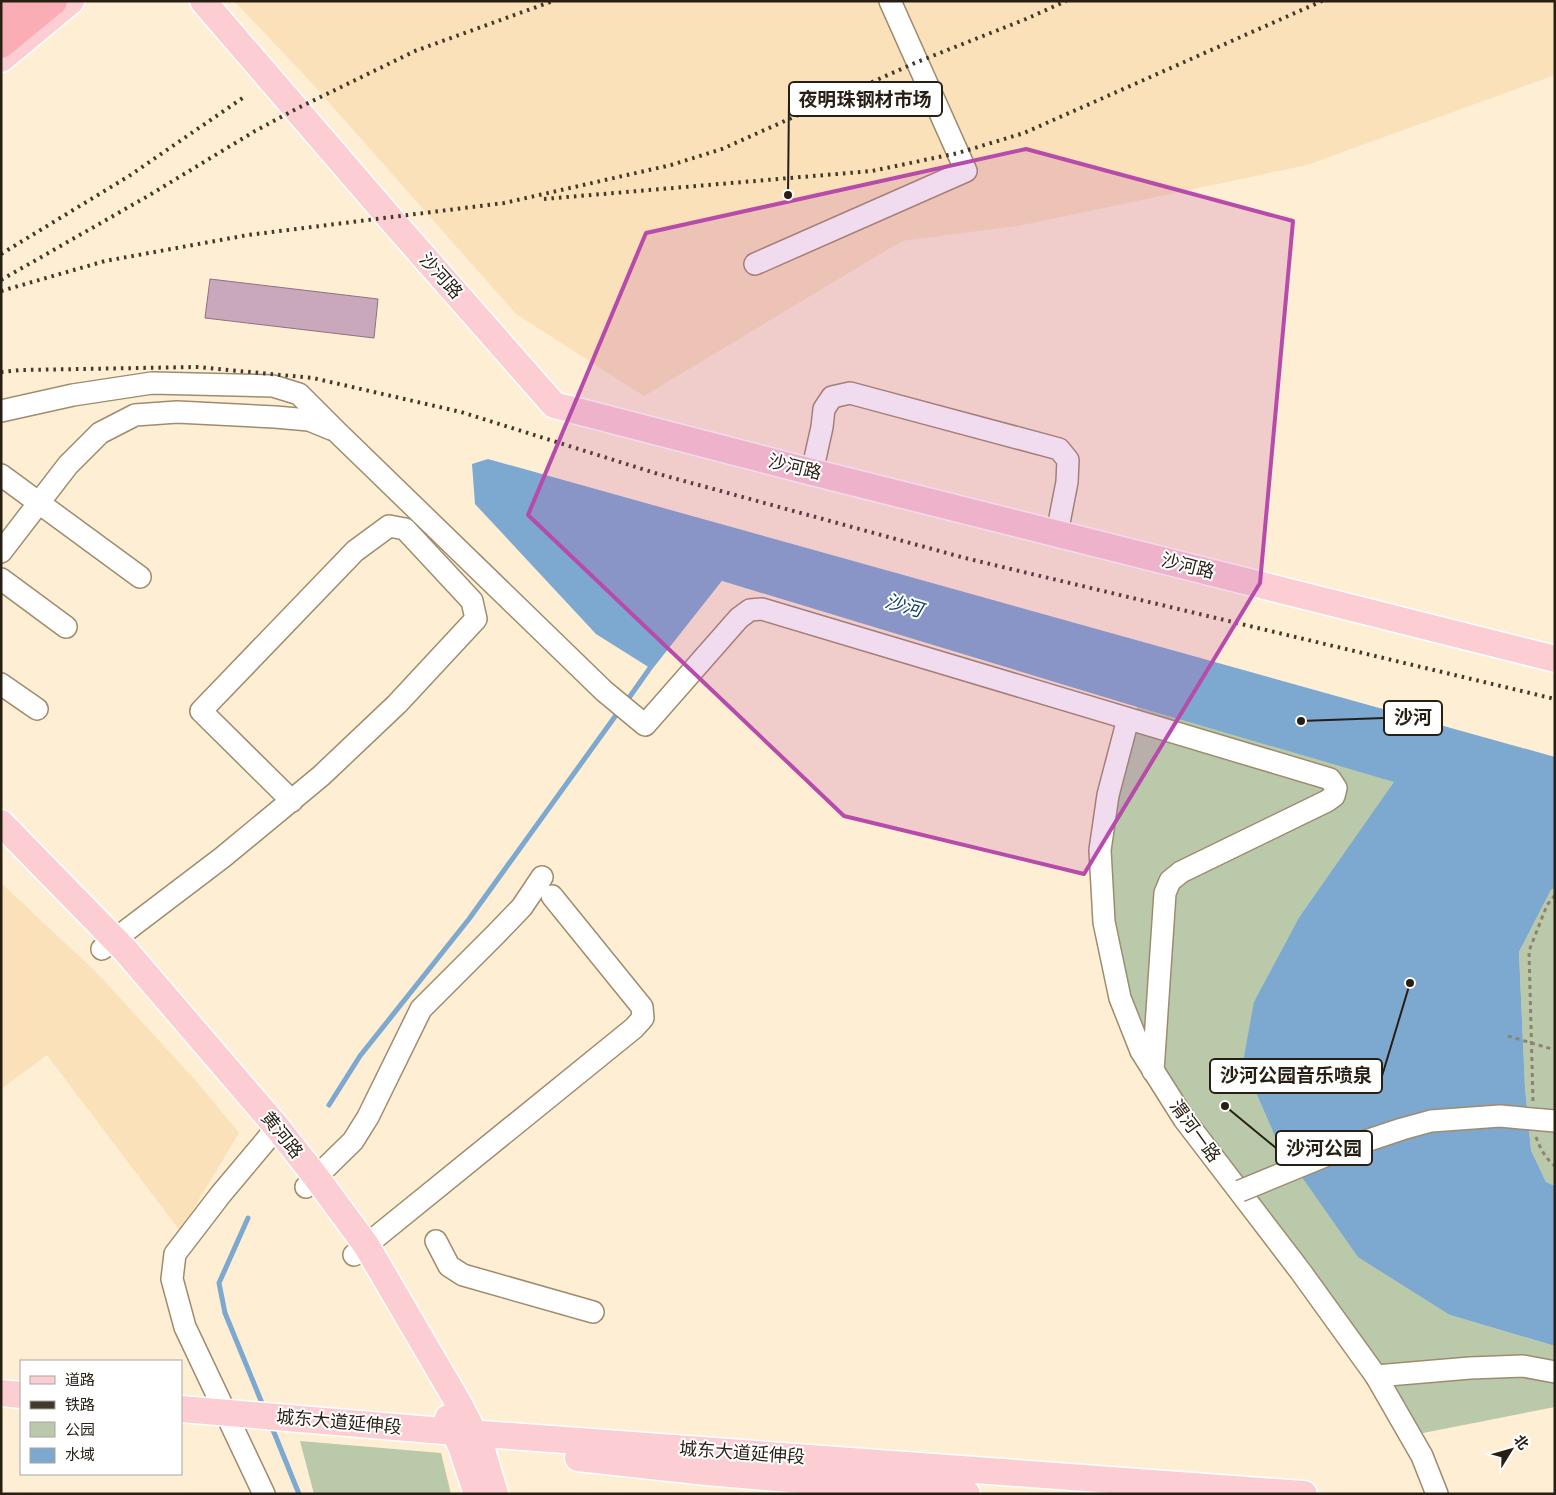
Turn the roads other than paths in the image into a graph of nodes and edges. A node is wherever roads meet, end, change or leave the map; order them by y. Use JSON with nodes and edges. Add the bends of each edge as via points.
{"nodes":[{"id":1,"x":22,"y":1,"type":"edge"},
{"id":2,"x":54,"y":1,"type":"edge"},
{"id":3,"x":71,"y":1,"type":"edge"},
{"id":4,"x":203,"y":1,"type":"edge"},
{"id":5,"x":890,"y":1,"type":"edge"},
{"id":6,"x":1,"y":20,"type":"edge"},
{"id":7,"x":1,"y":44,"type":"edge"},
{"id":8,"x":1,"y":59,"type":"edge"},
{"id":9,"x":755,"y":264,"type":"dead end"},
{"id":10,"x":1,"y":411,"type":"edge"},
{"id":11,"x":336,"y":431,"type":"junction"},
{"id":12,"x":812,"y":472,"type":"junction"},
{"id":13,"x":1,"y":475,"type":"edge"},
{"id":14,"x":38,"y":503,"type":"junction"},
{"id":15,"x":1057,"y":533,"type":"junction"},
{"id":16,"x":1,"y":552,"type":"edge"},
{"id":17,"x":140,"y":577,"type":"dead end"},
{"id":18,"x":1,"y":579,"type":"edge"},
{"id":19,"x":66,"y":627,"type":"dead end"},
{"id":20,"x":1555,"y":659,"type":"edge"},
{"id":21,"x":1,"y":684,"type":"edge"},
{"id":22,"x":37,"y":709,"type":"dead end"},
{"id":23,"x":1128,"y":719,"type":"junction"},
{"id":24,"x":292,"y":800,"type":"junction"},
{"id":25,"x":1,"y":823,"type":"edge"},
{"id":26,"x":1,"y":844,"type":"edge"},
{"id":27,"x":542,"y":877,"type":"dead end"},
{"id":28,"x":552,"y":896,"type":"dead end"},
{"id":29,"x":109,"y":944,"type":"junction"},
{"id":30,"x":1153,"y":1071,"type":"junction"},
{"id":31,"x":1555,"y":1121,"type":"edge"},
{"id":32,"x":272,"y":1132,"type":"junction"},
{"id":33,"x":311,"y":1182,"type":"junction"},
{"id":34,"x":1240,"y":1191,"type":"junction"},
{"id":35,"x":436,"y":1241,"type":"dead end"},
{"id":36,"x":360,"y":1250,"type":"junction"},
{"id":37,"x":592,"y":1312,"type":"dead end"},
{"id":38,"x":1555,"y":1372,"type":"edge"},
{"id":39,"x":1376,"y":1376,"type":"junction"},
{"id":40,"x":1,"y":1393,"type":"edge"},
{"id":41,"x":20,"y":1395,"type":"edge"},
{"id":42,"x":182,"y":1409,"type":"edge"},
{"id":43,"x":1,"y":1411,"type":"edge"},
{"id":44,"x":20,"y":1413,"type":"edge"},
{"id":45,"x":182,"y":1424,"type":"edge"},
{"id":46,"x":468,"y":1440,"type":"junction"},
{"id":47,"x":264,"y":1494,"type":"edge"},
{"id":48,"x":477,"y":1494,"type":"edge"},
{"id":49,"x":495,"y":1494,"type":"edge"},
{"id":50,"x":967,"y":1494,"type":"edge"},
{"id":51,"x":1304,"y":1494,"type":"edge"},
{"id":52,"x":1437,"y":1494,"type":"edge"}],
"edges":[{"from":1,"to":6,"type":"highway"},
{"from":2,"to":7,"type":"highway"},
{"from":3,"to":8,"type":"main road"},
{"from":4,"to":12,"type":"main road","name":"沙河路","via":[[554,405]]},
{"from":5,"to":9,"type":"street","via":[[966,171]]},
{"from":10,"to":11,"type":"street","via":[[73,395],[152,383],[273,386],[299,394]]},
{"from":11,"to":14,"type":"street","via":[[309,420],[177,412],[135,416],[100,433],[68,465]]},
{"from":11,"to":23,"type":"street","via":[[597,684],[645,725],[739,618],[750,610],[762,609]]},
{"from":12,"to":15,"type":"main road","name":"沙河路"},
{"from":12,"to":15,"type":"street","via":[[824,409],[832,397],[850,394],[1059,449],[1068,460]]},
{"from":13,"to":14,"type":"street"},
{"from":14,"to":16,"type":"street"},
{"from":14,"to":17,"type":"street"},
{"from":15,"to":20,"type":"main road","name":"沙河路"},
{"from":18,"to":19,"type":"street"},
{"from":21,"to":22,"type":"street"},
{"from":23,"to":30,"type":"street","name":"渭河一路","via":[[1108,795],[1100,850],[1104,922],[1120,998],[1141,1051]]},
{"from":23,"to":30,"type":"street","via":[[1323,775],[1330,778],[1336,788],[1334,796],[1327,802],[1182,872],[1170,881],[1165,894]]},
{"from":24,"to":24,"type":"street","via":[[397,704],[476,619],[472,601],[405,529],[389,526],[355,551],[201,711]]},
{"from":24,"to":29,"type":"street"},
{"from":25,"to":29,"type":"main road","name":"黄河路"},
{"from":26,"to":29,"type":"main road","name":"黄河路"},
{"from":27,"to":33,"type":"street","via":[[515,914],[421,1009],[368,1118],[353,1141]]},
{"from":28,"to":36,"type":"street","via":[[642,1007],[643,1018]]},
{"from":29,"to":32,"type":"main road","name":"黄河路","via":[[133,982]]},
{"from":30,"to":34,"type":"street","name":"渭河一路","via":[[1184,1119]]},
{"from":31,"to":34,"type":"street","bridge":true,"via":[[1500,1116],[1431,1122],[1342,1149]]},
{"from":32,"to":33,"type":"main road","name":"黄河路"},
{"from":32,"to":47,"type":"street","via":[[175,1254],[172,1279],[185,1327]]},
{"from":33,"to":36,"type":"main road","name":"黄河路"},
{"from":34,"to":39,"type":"street","name":"渭河一路"},
{"from":35,"to":37,"type":"street","via":[[449,1266],[463,1275]]},
{"from":36,"to":46,"type":"main road","name":"黄河路","via":[[439,1398]]},
{"from":38,"to":39,"type":"street","via":[[1523,1366]]},
{"from":39,"to":52,"type":"street","name":"渭河一路","via":[[1422,1456]]},
{"from":40,"to":41,"type":"main road"},
{"from":42,"to":46,"type":"main road","name":"城东大道延伸段"},
{"from":43,"to":44,"type":"main road"},
{"from":45,"to":46,"type":"main road","name":"城东大道延伸段"},
{"from":46,"to":48,"type":"main road","name":"黄河路"},
{"from":46,"to":49,"type":"main road","name":"黄河路"},
{"from":46,"to":50,"type":"main road","name":"城东大道延伸段","via":[[706,1472]]},
{"from":46,"to":51,"type":"main road","name":"城东大道延伸段"}]}
